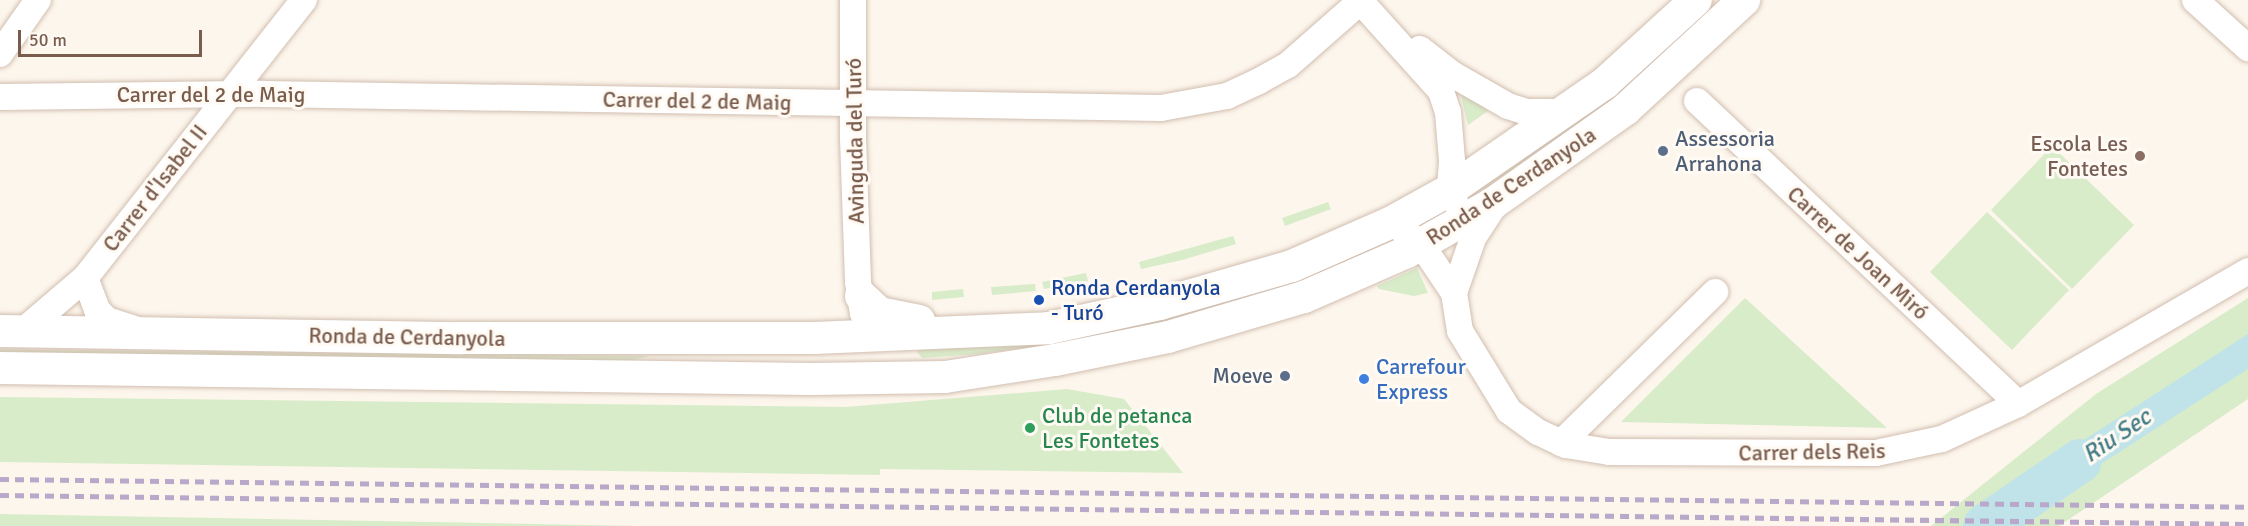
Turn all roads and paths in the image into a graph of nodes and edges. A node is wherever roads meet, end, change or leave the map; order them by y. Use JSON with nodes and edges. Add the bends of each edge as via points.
{"nodes":[{"id":1,"x":38,"y":0,"type":"edge"},
{"id":2,"x":304,"y":0,"type":"edge"},
{"id":3,"x":853,"y":0,"type":"edge"},
{"id":4,"x":1696,"y":0,"type":"edge"},
{"id":5,"x":1744,"y":0,"type":"edge"},
{"id":6,"x":2196,"y":0,"type":"edge"},
{"id":7,"x":1361,"y":1,"type":"edge"},
{"id":8,"x":2248,"y":48,"type":"edge"},
{"id":9,"x":0,"y":54,"type":"edge"},
{"id":10,"x":226,"y":94,"type":"junction"},
{"id":11,"x":0,"y":97,"type":"edge"},
{"id":12,"x":1697,"y":101,"type":"dead end"},
{"id":13,"x":854,"y":104,"type":"junction"},
{"id":14,"x":1564,"y":112,"type":"junction"},
{"id":15,"x":1450,"y":190,"type":"junction"},
{"id":16,"x":1490,"y":205,"type":"junction"},
{"id":17,"x":1392,"y":222,"type":"junction"},
{"id":18,"x":1421,"y":244,"type":"junction"},
{"id":19,"x":2248,"y":272,"type":"edge"},
{"id":20,"x":85,"y":278,"type":"junction"},
{"id":21,"x":1715,"y":291,"type":"dead end"},
{"id":22,"x":1454,"y":293,"type":"junction"},
{"id":23,"x":858,"y":316,"type":"junction"},
{"id":24,"x":11,"y":331,"type":"edge"},
{"id":25,"x":146,"y":333,"type":"junction"},
{"id":26,"x":1069,"y":357,"type":"junction"},
{"id":27,"x":0,"y":368,"type":"edge"},
{"id":28,"x":607,"y":377,"type":"junction"},
{"id":29,"x":2018,"y":404,"type":"junction"},
{"id":30,"x":1562,"y":442,"type":"junction"}],
"edges":[{"from":1,"to":9,"type":"street"},
{"from":2,"to":10,"type":"street","name":"Carrer d'Isabel II"},
{"from":3,"to":13,"type":"street","name":"Avinguda del Turó"},
{"from":4,"to":14,"type":"street","name":"Ronda de Cerdanyola","via":[[1605,83]]},
{"from":5,"to":16,"type":"street","name":"Ronda de Cerdanyola","via":[[1626,109]]},
{"from":6,"to":8,"type":"street"},
{"from":7,"to":13,"type":"street","name":"Carrer del 2 de Maig","via":[[1288,65],[1227,96],[1191,105],[1161,108]]},
{"from":7,"to":14,"type":"street","via":[[1452,74],[1493,99],[1527,112]]},
{"from":7,"to":15,"type":"street","via":[[1441,91],[1450,136]]},
{"from":10,"to":11,"type":"street","name":"Carrer del 2 de Maig"},
{"from":10,"to":13,"type":"street","name":"Carrer del 2 de Maig"},
{"from":10,"to":20,"type":"street","name":"Carrer d'Isabel II"},
{"from":12,"to":29,"type":"street","name":"Carrer de Joan Miró"},
{"from":13,"to":23,"type":"street","name":"Avinguda del Turó"},
{"from":14,"to":15,"type":"street","name":"Ronda de Cerdanyola"},
{"from":15,"to":16,"type":"street","via":[[1456,202]]},
{"from":15,"to":17,"type":"street","name":"Ronda de Cerdanyola"},
{"from":16,"to":18,"type":"street","name":"Ronda de Cerdanyola"},
{"from":16,"to":22,"type":"street","name":"Carrer dels Reis","via":[[1473,238]]},
{"from":17,"to":18,"type":"street","name":"Carrer dels Reis"},
{"from":17,"to":23,"type":"street","name":"Ronda de Cerdanyola","via":[[1292,266],[1160,304],[1049,328],[1022,310],[912,322],[879,314]]},
{"from":18,"to":22,"type":"street","name":"Carrer dels Reis"},
{"from":18,"to":26,"type":"street","name":"Ronda de Cerdanyola","via":[[1304,297],[1168,337]]},
{"from":19,"to":29,"type":"street","name":"Carrer dels Reis"},
{"from":20,"to":24,"type":"street","name":"Carrer d'Isabel II"},
{"from":20,"to":25,"type":"street","via":[[90,298],[107,320]]},
{"from":21,"to":30,"type":"street"},
{"from":22,"to":30,"type":"street","name":"Carrer dels Reis","via":[[1460,331],[1509,411],[1538,432]]},
{"from":23,"to":25,"type":"street","name":"Ronda de Cerdanyola","via":[[814,338]]},
{"from":23,"to":26,"type":"street","name":"Ronda de Cerdanyola","via":[[884,361],[962,363]]},
{"from":23,"to":28,"type":"street","name":"Ronda de Cerdanyola","via":[[853,348],[830,363],[651,362]]},
{"from":24,"to":25,"type":"street","name":"Ronda de Cerdanyola"},
{"from":26,"to":28,"type":"street","name":"Ronda de Cerdanyola","via":[[945,377]]},
{"from":27,"to":28,"type":"street","name":"Ronda de Cerdanyola"},
{"from":29,"to":30,"type":"street","name":"Carrer dels Reis","via":[[1942,439],[1876,453],[1609,452]]}]}
